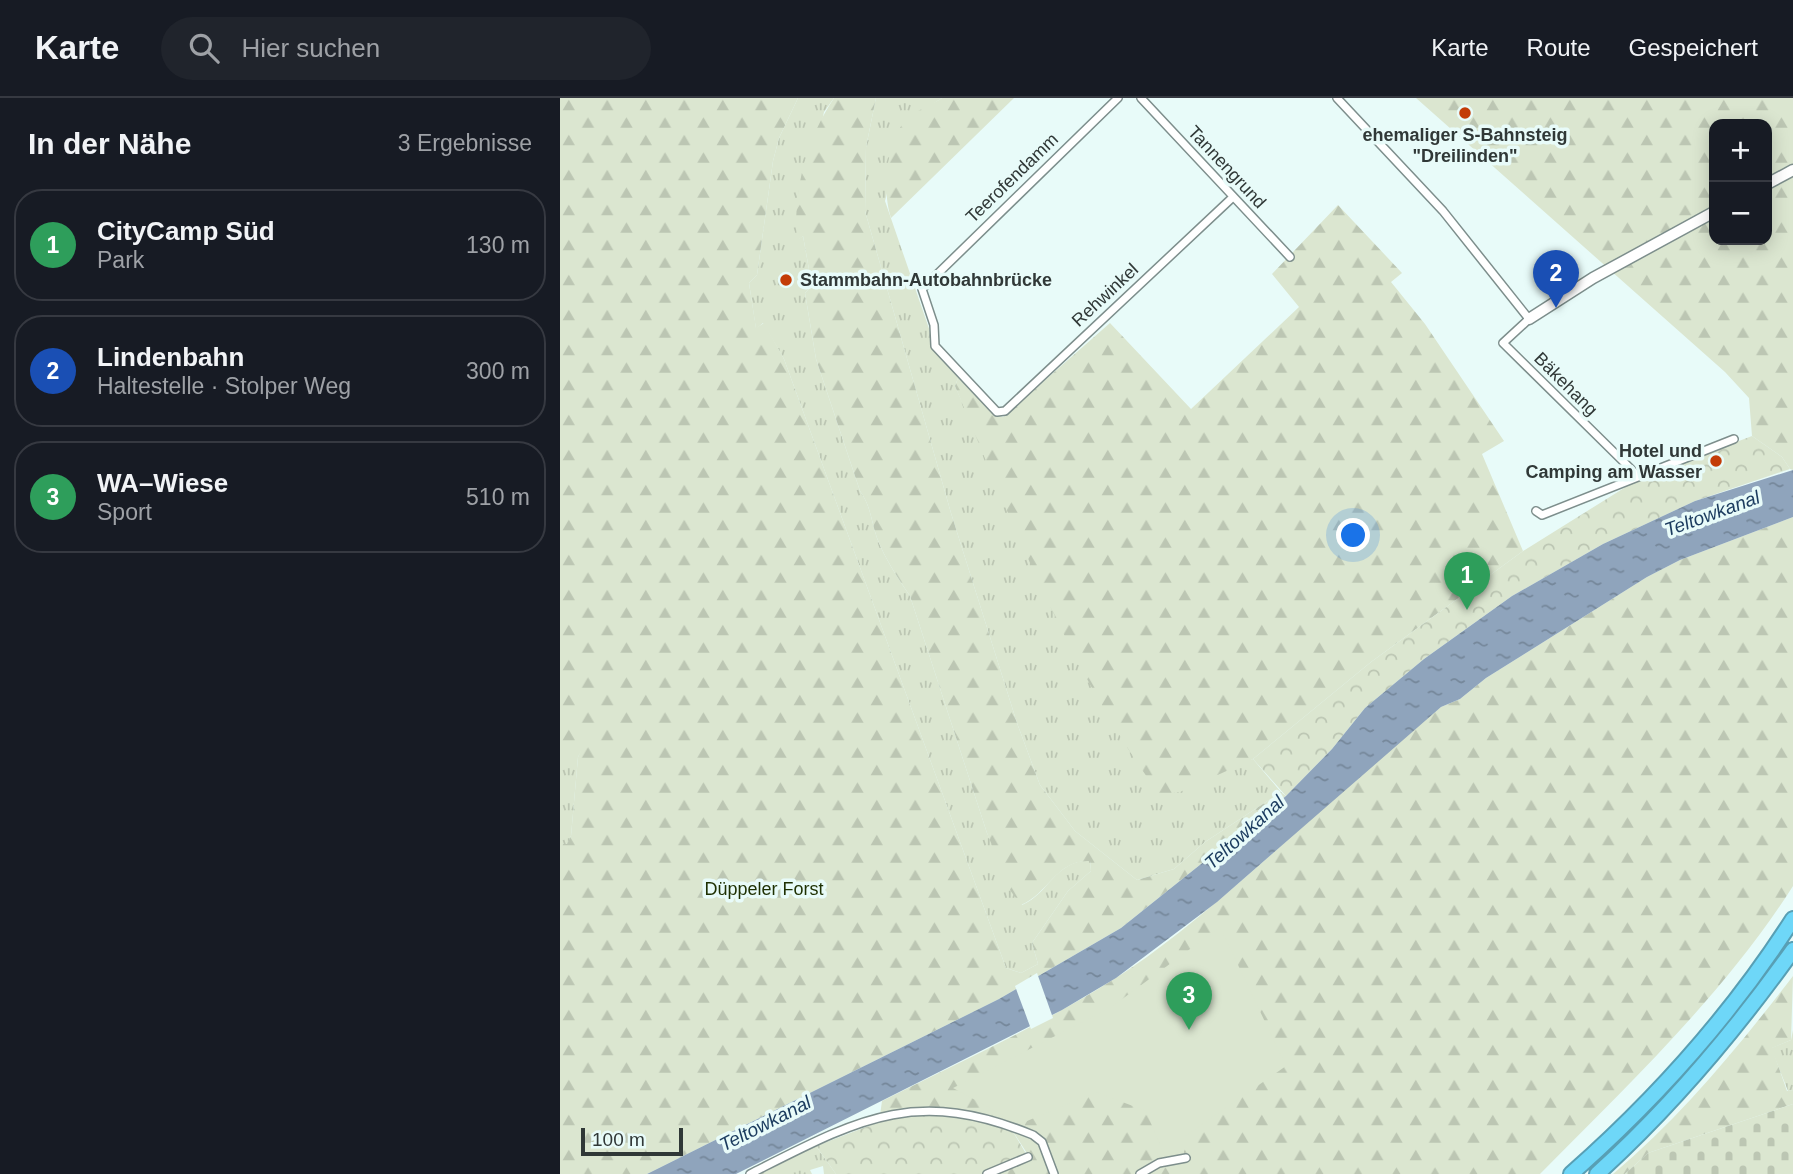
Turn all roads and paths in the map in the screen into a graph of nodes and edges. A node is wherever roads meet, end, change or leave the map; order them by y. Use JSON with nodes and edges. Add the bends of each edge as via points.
{"nodes":[{"id":1,"x":1118,"y":98,"type":"edge"},
{"id":2,"x":1141,"y":98,"type":"edge"},
{"id":3,"x":1337,"y":98,"type":"edge"},
{"id":4,"x":1793,"y":170,"type":"edge"},
{"id":5,"x":1771,"y":182,"type":"edge"},
{"id":6,"x":1233,"y":197,"type":"junction"},
{"id":7,"x":1709,"y":215,"type":"edge"},
{"id":8,"x":1290,"y":257,"type":"dead end"},
{"id":9,"x":1529,"y":319,"type":"junction"},
{"id":10,"x":997,"y":412,"type":"joint"},
{"id":11,"x":1734,"y":439,"type":"dead end"},
{"id":12,"x":1637,"y":475,"type":"junction"},
{"id":13,"x":1536,"y":512,"type":"dead end"},
{"id":14,"x":1793,"y":919,"type":"edge"},
{"id":15,"x":1793,"y":950,"type":"edge"},
{"id":16,"x":1028,"y":1157,"type":"dead end"},
{"id":17,"x":1186,"y":1158,"type":"dead end"},
{"id":18,"x":750,"y":1174,"type":"edge"},
{"id":19,"x":987,"y":1174,"type":"edge"},
{"id":20,"x":1054,"y":1174,"type":"edge"},
{"id":21,"x":1140,"y":1174,"type":"edge"},
{"id":22,"x":1571,"y":1174,"type":"edge"},
{"id":23,"x":1597,"y":1174,"type":"edge"}],
"edges":[{"from":1,"to":10,"type":"street","name":"Teerofendamm","via":[[922,289],[934,325],[935,346]]},
{"from":2,"to":6,"type":"street","name":"Tannengrund"},
{"from":3,"to":9,"type":"street","via":[[1443,211]]},
{"from":4,"to":5,"type":"street"},
{"from":6,"to":8,"type":"street","name":"Tannengrund"},
{"from":6,"to":10,"type":"street","name":"Rehwinkel","via":[[1005,411]]},
{"from":7,"to":9,"type":"street"},
{"from":9,"to":12,"type":"street","name":"Bäkehang","via":[[1503,343]]},
{"from":11,"to":12,"type":"street"},
{"from":12,"to":13,"type":"street","via":[[1542,515]]},
{"from":14,"to":22,"type":"highway","via":[[1758,970],[1649,1101]]},
{"from":15,"to":23,"type":"highway","via":[[1726,1040]]},
{"from":16,"to":19,"type":"street"},
{"from":17,"to":21,"type":"street","via":[[1159,1163]]},
{"from":18,"to":20,"type":"street","via":[[880,1116],[929,1110],[962,1112],[1034,1135],[1042,1142]]}]}
